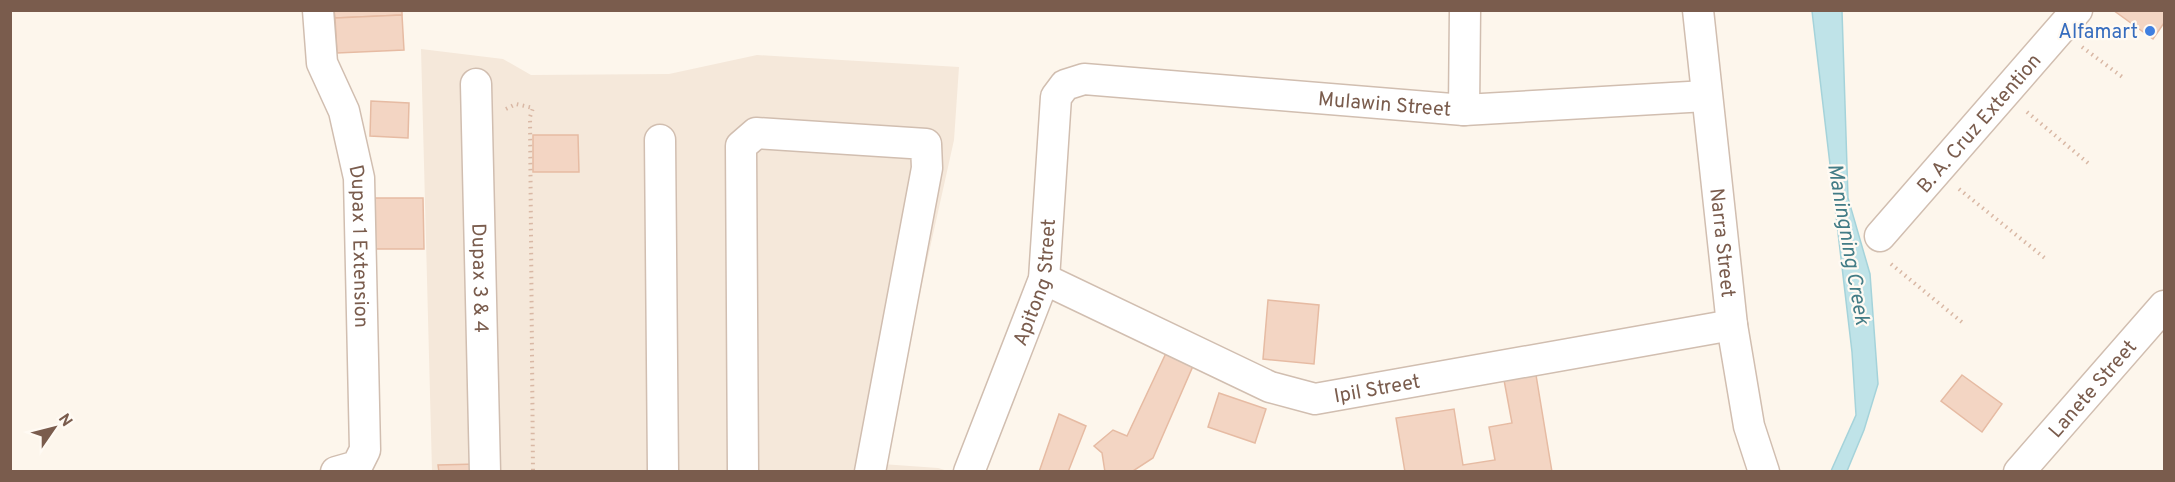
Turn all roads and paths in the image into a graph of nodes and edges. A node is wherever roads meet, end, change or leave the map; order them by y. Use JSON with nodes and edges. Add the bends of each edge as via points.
{"nodes":[{"id":1,"x":318,"y":10,"type":"edge"},
{"id":2,"x":1465,"y":10,"type":"edge"},
{"id":3,"x":1698,"y":10,"type":"edge"},
{"id":4,"x":2069,"y":21,"type":"edge"},
{"id":5,"x":2125,"y":79,"type":"dead end"},
{"id":6,"x":476,"y":84,"type":"dead end"},
{"id":7,"x":1065,"y":85,"type":"joint"},
{"id":8,"x":2005,"y":94,"type":"junction"},
{"id":9,"x":1706,"y":96,"type":"junction"},
{"id":10,"x":1464,"y":110,"type":"junction"},
{"id":11,"x":478,"y":113,"type":"junction"},
{"id":12,"x":660,"y":140,"type":"dead end"},
{"id":13,"x":2088,"y":163,"type":"dead end"},
{"id":14,"x":1937,"y":172,"type":"junction"},
{"id":15,"x":1880,"y":236,"type":"joint"},
{"id":16,"x":2046,"y":259,"type":"dead end"},
{"id":17,"x":1044,"y":279,"type":"junction"},
{"id":18,"x":2164,"y":306,"type":"edge"},
{"id":19,"x":1963,"y":322,"type":"dead end"},
{"id":20,"x":1732,"y":325,"type":"junction"},
{"id":21,"x":336,"y":471,"type":"edge"},
{"id":22,"x":485,"y":471,"type":"edge"},
{"id":23,"x":533,"y":471,"type":"edge"},
{"id":24,"x":663,"y":471,"type":"edge"},
{"id":25,"x":743,"y":471,"type":"edge"},
{"id":26,"x":870,"y":471,"type":"edge"},
{"id":27,"x":969,"y":471,"type":"edge"},
{"id":28,"x":1764,"y":471,"type":"edge"},
{"id":29,"x":2019,"y":471,"type":"edge"}],
"edges":[{"from":1,"to":21,"type":"street","name":"Dupax 1 Extension","via":[[322,63],[344,111],[358,178],[365,450],[357,466]]},
{"from":2,"to":10,"type":"street"},
{"from":3,"to":9,"type":"street","name":"Narra Street"},
{"from":4,"to":5,"type":"path"},
{"from":4,"to":8,"type":"street","name":"B. A. Cruz Extention"},
{"from":6,"to":11,"type":"street","name":"Dupax 3 & 4"},
{"from":7,"to":10,"type":"street","name":"Mulawin Street","via":[[1084,79]]},
{"from":7,"to":17,"type":"street","name":"Apitong Street","via":[[1056,98]]},
{"from":8,"to":13,"type":"path"},
{"from":8,"to":14,"type":"street","name":"B. A. Cruz Extention"},
{"from":9,"to":10,"type":"street","name":"Mulawin Street"},
{"from":9,"to":20,"type":"street","name":"Narra Street"},
{"from":11,"to":22,"type":"street","name":"Dupax 3 & 4"},
{"from":11,"to":23,"type":"path","via":[[501,112],[516,104],[533,108]]},
{"from":12,"to":24,"type":"street"},
{"from":14,"to":15,"type":"street","name":"B. A. Cruz Extention"},
{"from":14,"to":16,"type":"path"},
{"from":15,"to":19,"type":"path","via":[[1885,259]]},
{"from":17,"to":20,"type":"street","name":"Ipil Street","via":[[1270,387],[1315,399]]},
{"from":17,"to":27,"type":"street","name":"Apitong Street"},
{"from":18,"to":29,"type":"street","name":"Lanete Street"},
{"from":20,"to":28,"type":"street","name":"Narra Street","via":[[1749,426]]},
{"from":25,"to":26,"type":"street","via":[[741,146],[756,133],[927,144],[927,168]]}]}
